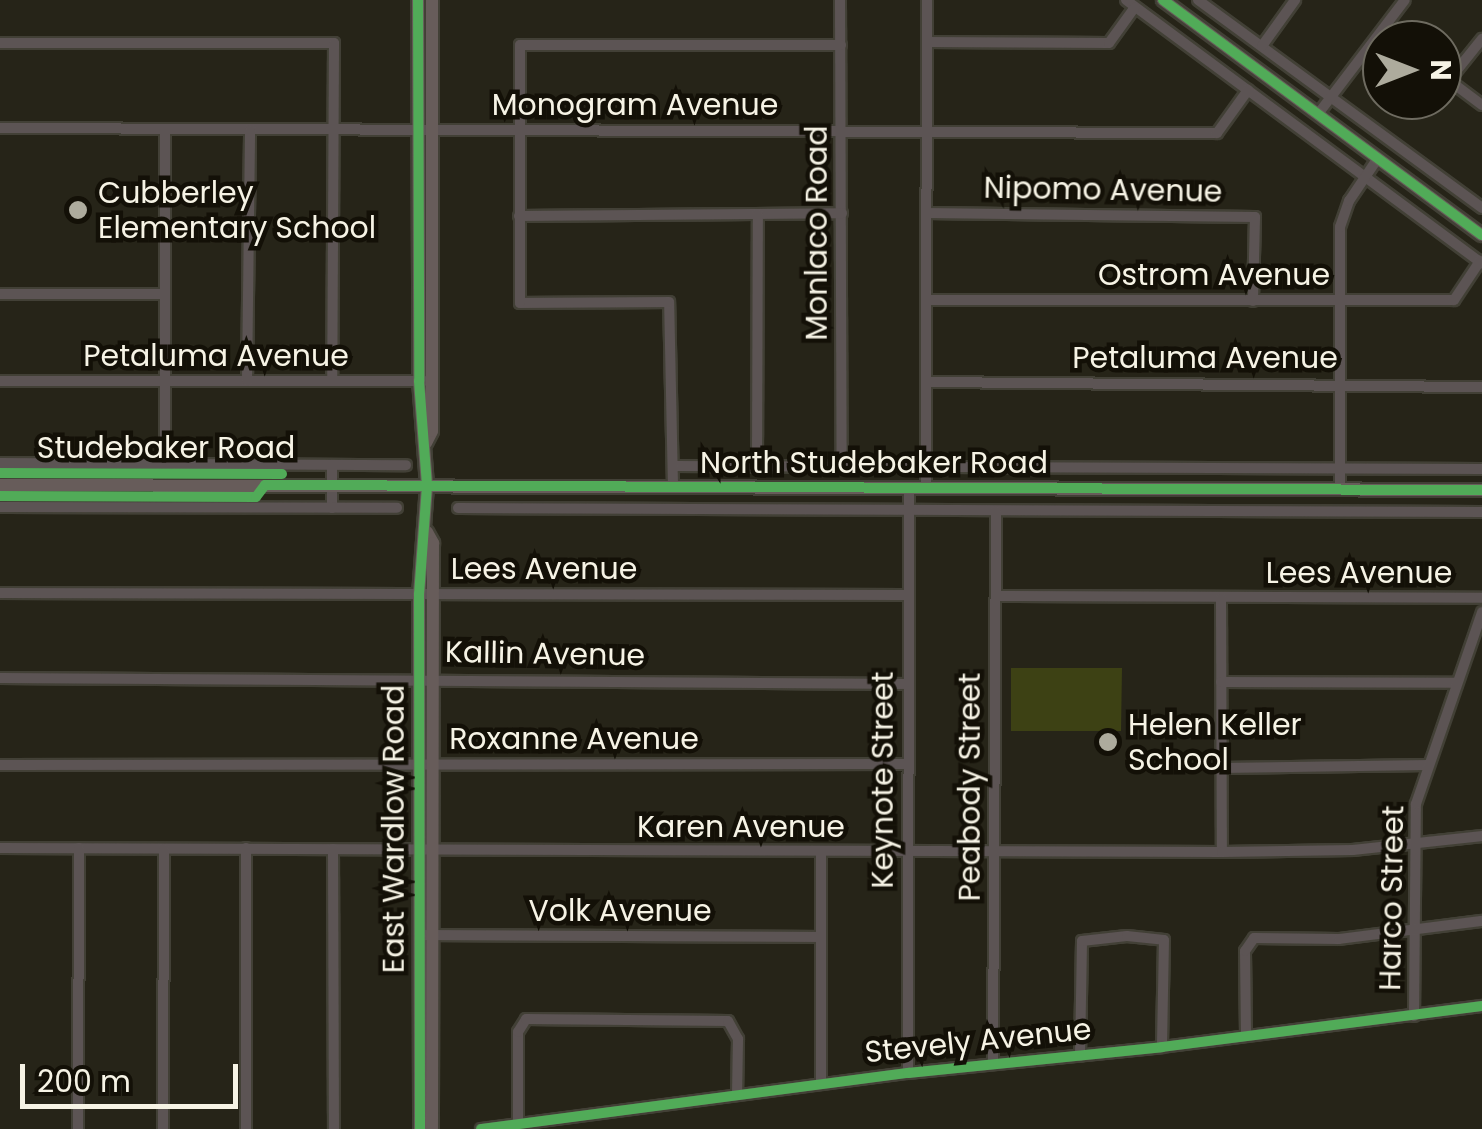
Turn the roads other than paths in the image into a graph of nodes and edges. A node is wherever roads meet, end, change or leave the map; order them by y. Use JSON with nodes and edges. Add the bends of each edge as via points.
{"nodes":[{"id":1,"x":418,"y":0,"type":"edge"},
{"id":2,"x":432,"y":0,"type":"edge"},
{"id":3,"x":840,"y":0,"type":"edge"},
{"id":4,"x":927,"y":0,"type":"edge"},
{"id":5,"x":1163,"y":0,"type":"edge"},
{"id":6,"x":1198,"y":0,"type":"edge"},
{"id":7,"x":1295,"y":0,"type":"edge"},
{"id":8,"x":1130,"y":3,"type":"edge"},
{"id":9,"x":1482,"y":38,"type":"edge"},
{"id":10,"x":927,"y":42,"type":"junction"},
{"id":11,"x":0,"y":43,"type":"edge"},
{"id":12,"x":841,"y":45,"type":"junction"},
{"id":13,"x":1262,"y":46,"type":"junction"},
{"id":14,"x":1362,"y":56,"type":"edge"},
{"id":15,"x":1462,"y":60,"type":"edge"},
{"id":16,"x":1248,"y":90,"type":"junction"},
{"id":17,"x":1331,"y":96,"type":"junction"},
{"id":18,"x":1318,"y":114,"type":"junction"},
{"id":19,"x":0,"y":128,"type":"edge"},
{"id":20,"x":166,"y":129,"type":"junction"},
{"id":21,"x":425,"y":129,"type":"junction"},
{"id":22,"x":250,"y":130,"type":"junction"},
{"id":23,"x":333,"y":130,"type":"junction"},
{"id":24,"x":519,"y":130,"type":"junction"},
{"id":25,"x":842,"y":130,"type":"junction"},
{"id":26,"x":927,"y":130,"type":"junction"},
{"id":27,"x":1378,"y":158,"type":"junction"},
{"id":28,"x":1366,"y":176,"type":"junction"},
{"id":29,"x":1482,"y":208,"type":"edge"},
{"id":30,"x":842,"y":213,"type":"junction"},
{"id":31,"x":758,"y":214,"type":"junction"},
{"id":32,"x":926,"y":214,"type":"junction"},
{"id":33,"x":519,"y":216,"type":"junction"},
{"id":34,"x":1482,"y":235,"type":"edge"},
{"id":35,"x":1481,"y":262,"type":"edge"},
{"id":36,"x":0,"y":294,"type":"edge"},
{"id":37,"x":164,"y":294,"type":"junction"},
{"id":38,"x":926,"y":300,"type":"junction"},
{"id":39,"x":1253,"y":300,"type":"junction"},
{"id":40,"x":1339,"y":300,"type":"junction"},
{"id":41,"x":0,"y":380,"type":"edge"},
{"id":42,"x":247,"y":380,"type":"junction"},
{"id":43,"x":163,"y":381,"type":"junction"},
{"id":44,"x":332,"y":381,"type":"junction"},
{"id":45,"x":425,"y":381,"type":"junction"},
{"id":46,"x":927,"y":382,"type":"junction"},
{"id":47,"x":1339,"y":384,"type":"junction"},
{"id":48,"x":1482,"y":387,"type":"edge"},
{"id":49,"x":0,"y":462,"type":"edge"},
{"id":50,"x":165,"y":463,"type":"junction"},
{"id":51,"x":332,"y":464,"type":"junction"},
{"id":52,"x":406,"y":465,"type":"dead end"},
{"id":53,"x":672,"y":466,"type":"junction"},
{"id":54,"x":757,"y":466,"type":"junction"},
{"id":55,"x":842,"y":466,"type":"junction"},
{"id":56,"x":926,"y":467,"type":"junction"},
{"id":57,"x":1340,"y":468,"type":"junction"},
{"id":58,"x":1482,"y":470,"type":"edge"},
{"id":59,"x":0,"y":485,"type":"edge"},
{"id":60,"x":332,"y":486,"type":"junction"},
{"id":61,"x":427,"y":486,"type":"junction"},
{"id":62,"x":673,"y":488,"type":"junction"},
{"id":63,"x":909,"y":488,"type":"junction"},
{"id":64,"x":926,"y":488,"type":"junction"},
{"id":65,"x":1340,"y":490,"type":"junction"},
{"id":66,"x":1482,"y":490,"type":"edge"},
{"id":67,"x":0,"y":506,"type":"edge"},
{"id":68,"x":332,"y":508,"type":"junction"},
{"id":69,"x":397,"y":508,"type":"dead end"},
{"id":70,"x":458,"y":508,"type":"dead end"},
{"id":71,"x":909,"y":510,"type":"junction"},
{"id":72,"x":996,"y":510,"type":"junction"},
{"id":73,"x":1482,"y":512,"type":"edge"},
{"id":74,"x":0,"y":593,"type":"edge"},
{"id":75,"x":426,"y":594,"type":"junction"},
{"id":76,"x":908,"y":595,"type":"junction"},
{"id":77,"x":996,"y":596,"type":"junction"},
{"id":78,"x":1482,"y":598,"type":"edge"},
{"id":79,"x":1221,"y":599,"type":"junction"},
{"id":80,"x":1482,"y":612,"type":"edge"},
{"id":81,"x":0,"y":678,"type":"edge"},
{"id":82,"x":426,"y":678,"type":"junction"},
{"id":83,"x":1222,"y":682,"type":"junction"},
{"id":84,"x":1457,"y":683,"type":"junction"},
{"id":85,"x":908,"y":684,"type":"junction"},
{"id":86,"x":426,"y":764,"type":"junction"},
{"id":87,"x":908,"y":764,"type":"junction"},
{"id":88,"x":0,"y":765,"type":"edge"},
{"id":89,"x":1428,"y":765,"type":"junction"},
{"id":90,"x":1222,"y":768,"type":"junction"},
{"id":91,"x":1482,"y":836,"type":"edge"},
{"id":92,"x":1416,"y":842,"type":"junction"},
{"id":93,"x":0,"y":848,"type":"edge"},
{"id":94,"x":79,"y":848,"type":"junction"},
{"id":95,"x":246,"y":848,"type":"junction"},
{"id":96,"x":333,"y":849,"type":"junction"},
{"id":97,"x":164,"y":850,"type":"junction"},
{"id":98,"x":426,"y":851,"type":"junction"},
{"id":99,"x":821,"y":852,"type":"junction"},
{"id":100,"x":908,"y":852,"type":"junction"},
{"id":101,"x":994,"y":852,"type":"junction"},
{"id":102,"x":1222,"y":852,"type":"junction"},
{"id":103,"x":1482,"y":922,"type":"edge"},
{"id":104,"x":1416,"y":928,"type":"junction"},
{"id":105,"x":426,"y":935,"type":"junction"},
{"id":106,"x":821,"y":937,"type":"junction"},
{"id":107,"x":1482,"y":1006,"type":"edge"},
{"id":108,"x":1414,"y":1016,"type":"junction"},
{"id":109,"x":1246,"y":1034,"type":"junction"},
{"id":110,"x":1162,"y":1047,"type":"junction"},
{"id":111,"x":1080,"y":1056,"type":"junction"},
{"id":112,"x":994,"y":1064,"type":"junction"},
{"id":113,"x":908,"y":1073,"type":"junction"},
{"id":114,"x":821,"y":1084,"type":"junction"},
{"id":115,"x":738,"y":1096,"type":"junction"},
{"id":116,"x":518,"y":1124,"type":"junction"},
{"id":117,"x":78,"y":1129,"type":"edge"},
{"id":118,"x":163,"y":1129,"type":"edge"},
{"id":119,"x":246,"y":1129,"type":"edge"},
{"id":120,"x":334,"y":1129,"type":"edge"},
{"id":121,"x":420,"y":1129,"type":"edge"},
{"id":122,"x":432,"y":1129,"type":"edge"},
{"id":123,"x":480,"y":1129,"type":"edge"}],
"edges":[{"from":1,"to":21,"type":"main road","name":"East Wardlow Road"},
{"from":2,"to":21,"type":"main road","name":"East Wardlow Road"},
{"from":3,"to":12,"type":"street","name":"Monlaco Road"},
{"from":4,"to":10,"type":"street"},
{"from":5,"to":18,"type":"main road"},
{"from":6,"to":13,"type":"street"},
{"from":7,"to":13,"type":"street"},
{"from":8,"to":10,"type":"street","via":[[1109,43]]},
{"from":8,"to":16,"type":"street"},
{"from":9,"to":15,"type":"street"},
{"from":10,"to":26,"type":"street"},
{"from":11,"to":23,"type":"street","via":[[334,43]]},
{"from":12,"to":24,"type":"street","via":[[520,45]]},
{"from":12,"to":25,"type":"street","name":"Monlaco Road"},
{"from":13,"to":17,"type":"street"},
{"from":14,"to":17,"type":"street"},
{"from":16,"to":26,"type":"street","name":"Monogram Avenue","via":[[1217,133]]},
{"from":16,"to":28,"type":"street"},
{"from":17,"to":18,"type":"street"},
{"from":17,"to":29,"type":"street"},
{"from":18,"to":27,"type":"main road"},
{"from":19,"to":20,"type":"street","name":"Monogram Avenue"},
{"from":20,"to":22,"type":"street","name":"Monogram Avenue"},
{"from":20,"to":37,"type":"street"},
{"from":21,"to":23,"type":"street","name":"Monogram Avenue"},
{"from":21,"to":24,"type":"street","name":"Monogram Avenue"},
{"from":21,"to":45,"type":"main road","name":"East Wardlow Road"},
{"from":22,"to":23,"type":"street","name":"Monogram Avenue"},
{"from":22,"to":42,"type":"street"},
{"from":23,"to":44,"type":"street"},
{"from":24,"to":25,"type":"street","name":"Monogram Avenue"},
{"from":24,"to":33,"type":"street"},
{"from":25,"to":26,"type":"street","name":"Monogram Avenue"},
{"from":25,"to":30,"type":"street","name":"Monlaco Road"},
{"from":26,"to":32,"type":"street"},
{"from":27,"to":28,"type":"street"},
{"from":27,"to":34,"type":"main road"},
{"from":28,"to":35,"type":"street"},
{"from":28,"to":40,"type":"street","via":[[1342,213]]},
{"from":30,"to":31,"type":"street"},
{"from":30,"to":55,"type":"street","name":"Monlaco Road"},
{"from":31,"to":33,"type":"street"},
{"from":31,"to":54,"type":"street"},
{"from":32,"to":38,"type":"street"},
{"from":32,"to":39,"type":"street","name":"Nipomo Avenue","via":[[1255,216]]},
{"from":33,"to":53,"type":"street","via":[[520,303],[669,302]]},
{"from":35,"to":40,"type":"street","name":"Ostrom Avenue","via":[[1454,300]]},
{"from":36,"to":37,"type":"street"},
{"from":37,"to":43,"type":"street"},
{"from":38,"to":39,"type":"street","name":"Ostrom Avenue"},
{"from":38,"to":46,"type":"street"},
{"from":39,"to":40,"type":"street","name":"Ostrom Avenue"},
{"from":40,"to":47,"type":"street"},
{"from":41,"to":43,"type":"street","name":"Petaluma Avenue"},
{"from":42,"to":43,"type":"street","name":"Petaluma Avenue"},
{"from":42,"to":44,"type":"street","name":"Petaluma Avenue"},
{"from":43,"to":50,"type":"street"},
{"from":44,"to":45,"type":"street","name":"Petaluma Avenue"},
{"from":45,"to":61,"type":"main road","name":"East Wardlow Road"},
{"from":46,"to":47,"type":"street","name":"Petaluma Avenue"},
{"from":46,"to":56,"type":"street"},
{"from":47,"to":48,"type":"street","name":"Petaluma Avenue"},
{"from":47,"to":57,"type":"street"},
{"from":49,"to":50,"type":"street"},
{"from":50,"to":51,"type":"street"},
{"from":51,"to":52,"type":"street"},
{"from":51,"to":60,"type":"street"},
{"from":53,"to":54,"type":"street","name":"North Studebaker Road"},
{"from":53,"to":62,"type":"street"},
{"from":54,"to":55,"type":"street","name":"North Studebaker Road"},
{"from":55,"to":56,"type":"street","name":"North Studebaker Road"},
{"from":56,"to":57,"type":"street","name":"North Studebaker Road"},
{"from":56,"to":64,"type":"street"},
{"from":57,"to":58,"type":"street","name":"North Studebaker Road"},
{"from":57,"to":65,"type":"street"},
{"from":59,"to":60,"type":"main road","name":"North Studebaker Road"},
{"from":60,"to":61,"type":"main road","name":"North Studebaker Road"},
{"from":60,"to":68,"type":"street"},
{"from":61,"to":62,"type":"main road","name":"North Studebaker Road"},
{"from":61,"to":75,"type":"main road","name":"East Wardlow Road","via":[[427,532],[420,542]]},
{"from":62,"to":63,"type":"main road","name":"North Studebaker Road"},
{"from":63,"to":64,"type":"main road","name":"North Studebaker Road"},
{"from":63,"to":71,"type":"street","name":"Keynote Street"},
{"from":64,"to":65,"type":"main road","name":"North Studebaker Road"},
{"from":65,"to":66,"type":"main road","name":"North Studebaker Road"},
{"from":67,"to":68,"type":"street"},
{"from":68,"to":69,"type":"street"},
{"from":70,"to":71,"type":"street","name":"North Studebaker Road"},
{"from":71,"to":72,"type":"street","name":"North Studebaker Road"},
{"from":71,"to":76,"type":"street","name":"Keynote Street"},
{"from":72,"to":73,"type":"street","name":"North Studebaker Road"},
{"from":72,"to":77,"type":"street","name":"Peabody Street"},
{"from":74,"to":75,"type":"street","name":"Lees Avenue"},
{"from":75,"to":76,"type":"street","name":"Lees Avenue"},
{"from":75,"to":82,"type":"main road","name":"East Wardlow Road"},
{"from":76,"to":85,"type":"street","name":"Keynote Street"},
{"from":77,"to":79,"type":"street","name":"Lees Avenue"},
{"from":77,"to":101,"type":"street","name":"Peabody Street"},
{"from":78,"to":79,"type":"street","name":"Lees Avenue"},
{"from":79,"to":83,"type":"street"},
{"from":80,"to":84,"type":"street","name":"Harco Street"},
{"from":81,"to":82,"type":"street","name":"Kallin Avenue"},
{"from":82,"to":85,"type":"street","name":"Kallin Avenue"},
{"from":82,"to":86,"type":"main road","name":"East Wardlow Road"},
{"from":83,"to":84,"type":"street"},
{"from":83,"to":90,"type":"street"},
{"from":84,"to":89,"type":"street","name":"Harco Street"},
{"from":85,"to":87,"type":"street","name":"Keynote Street"},
{"from":86,"to":87,"type":"street","name":"Roxanne Avenue"},
{"from":86,"to":88,"type":"street","name":"Roxanne Avenue"},
{"from":86,"to":98,"type":"main road","name":"East Wardlow Road"},
{"from":87,"to":100,"type":"street","name":"Keynote Street"},
{"from":89,"to":90,"type":"street"},
{"from":89,"to":92,"type":"street","name":"Harco Street","via":[[1416,804]]},
{"from":90,"to":102,"type":"street"},
{"from":91,"to":92,"type":"street","name":"Karen Avenue"},
{"from":92,"to":102,"type":"street","name":"Karen Avenue"},
{"from":92,"to":104,"type":"street","name":"Harco Street"},
{"from":93,"to":94,"type":"street","name":"Karen Avenue"},
{"from":94,"to":97,"type":"street","name":"Karen Avenue"},
{"from":94,"to":117,"type":"street"},
{"from":95,"to":96,"type":"street","name":"Karen Avenue"},
{"from":95,"to":97,"type":"street","name":"Karen Avenue"},
{"from":95,"to":119,"type":"street"},
{"from":96,"to":98,"type":"street","name":"Karen Avenue"},
{"from":96,"to":120,"type":"street"},
{"from":97,"to":118,"type":"street"},
{"from":98,"to":99,"type":"street","name":"Karen Avenue"},
{"from":98,"to":105,"type":"main road","name":"East Wardlow Road"},
{"from":99,"to":100,"type":"street","name":"Karen Avenue"},
{"from":99,"to":106,"type":"street"},
{"from":100,"to":101,"type":"street","name":"Karen Avenue"},
{"from":100,"to":113,"type":"street","name":"Keynote Street"},
{"from":101,"to":102,"type":"street","name":"Karen Avenue"},
{"from":101,"to":112,"type":"street","name":"Peabody Street"},
{"from":103,"to":104,"type":"street"},
{"from":104,"to":108,"type":"street","name":"Harco Street"},
{"from":104,"to":109,"type":"street","via":[[1339,939],[1254,938],[1244,951]]},
{"from":105,"to":106,"type":"street","name":"Volk Avenue"},
{"from":105,"to":121,"type":"main road","name":"East Wardlow Road"},
{"from":105,"to":122,"type":"main road","name":"East Wardlow Road"},
{"from":106,"to":114,"type":"street"},
{"from":107,"to":108,"type":"street","name":"Stevely Avenue"},
{"from":108,"to":109,"type":"street","name":"Stevely Avenue"},
{"from":109,"to":110,"type":"street","name":"Stevely Avenue"},
{"from":110,"to":111,"type":"street","name":"Stevely Avenue"},
{"from":110,"to":111,"type":"street","via":[[1164,940],[1127,936],[1082,941]]},
{"from":111,"to":112,"type":"street","name":"Stevely Avenue"},
{"from":112,"to":113,"type":"street","name":"Stevely Avenue"},
{"from":113,"to":114,"type":"street","name":"Stevely Avenue"},
{"from":114,"to":115,"type":"street","name":"Stevely Avenue"},
{"from":115,"to":116,"type":"street","name":"Stevely Avenue"},
{"from":115,"to":116,"type":"street","via":[[738,1039],[728,1021],[526,1018],[518,1032]]},
{"from":116,"to":123,"type":"street","name":"Stevely Avenue"}]}
